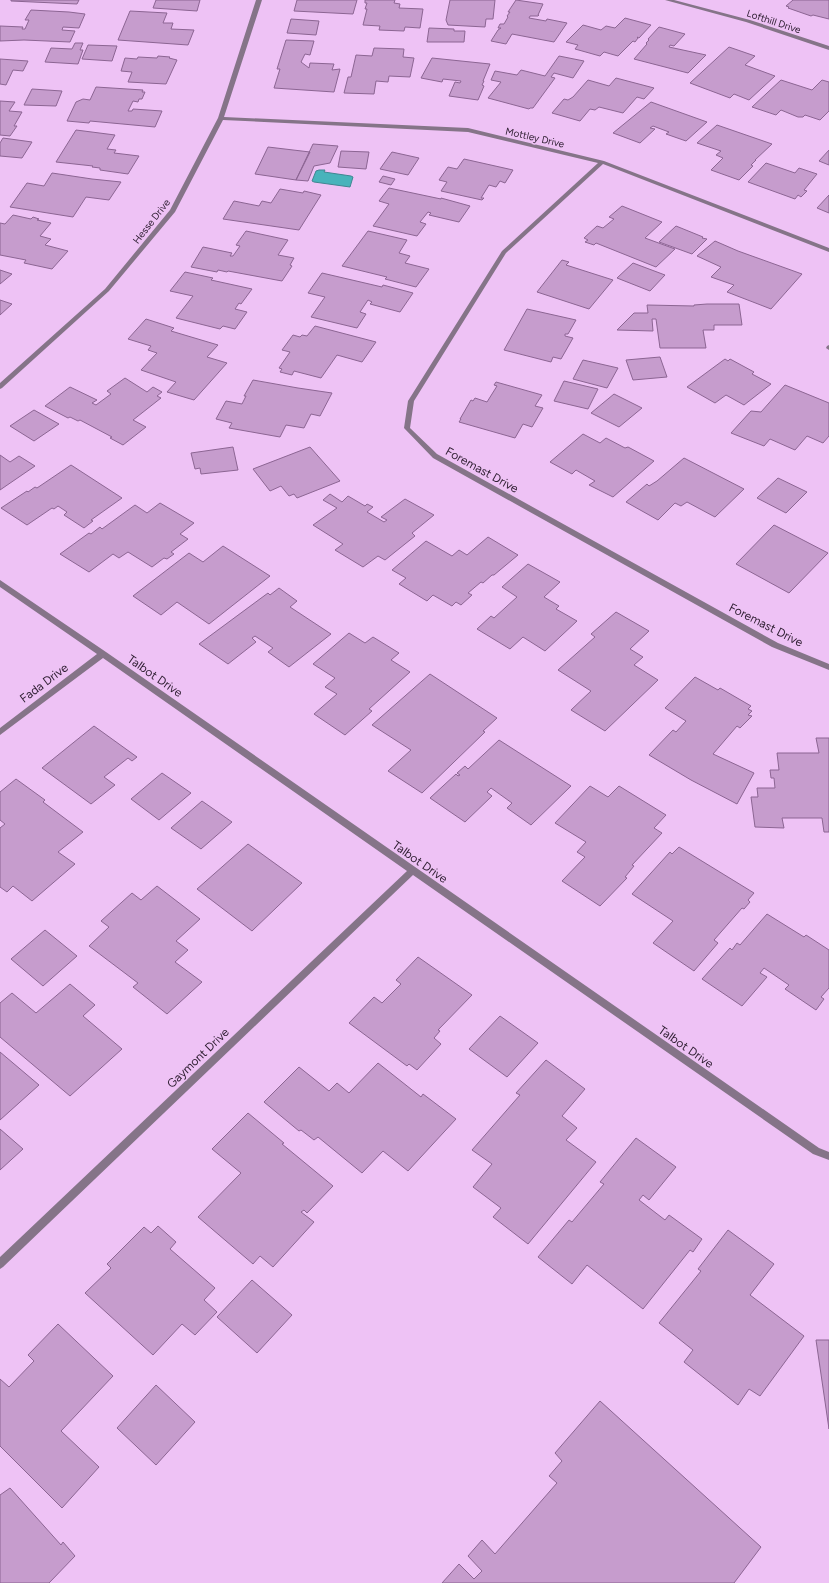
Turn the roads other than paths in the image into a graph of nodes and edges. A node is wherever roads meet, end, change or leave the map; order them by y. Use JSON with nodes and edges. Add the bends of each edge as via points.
{"nodes":[{"id":1,"x":259,"y":0,"type":"edge"},
{"id":2,"x":668,"y":0,"type":"edge"},
{"id":3,"x":829,"y":48,"type":"edge"},
{"id":4,"x":221,"y":118,"type":"junction"},
{"id":5,"x":602,"y":162,"type":"junction"},
{"id":6,"x":829,"y":250,"type":"edge"},
{"id":7,"x":0,"y":387,"type":"edge"},
{"id":8,"x":0,"y":583,"type":"edge"},
{"id":9,"x":103,"y":654,"type":"junction"},
{"id":10,"x":829,"y":667,"type":"edge"},
{"id":11,"x":0,"y":732,"type":"edge"},
{"id":12,"x":412,"y":871,"type":"junction"},
{"id":13,"x":829,"y":1156,"type":"edge"},
{"id":14,"x":0,"y":1264,"type":"edge"}],
"edges":[{"from":1,"to":4,"type":"street","name":"Hesse Drive"},
{"from":2,"to":3,"type":"street","name":"Lofthill Drive","via":[[748,21]]},
{"from":4,"to":5,"type":"street","name":"Mottley Drive","via":[[468,130]]},
{"from":4,"to":7,"type":"street","name":"Hesse Drive","via":[[173,211],[107,290]]},
{"from":5,"to":6,"type":"street","name":"Mottley Drive"},
{"from":5,"to":10,"type":"street","name":"Foremast Drive","via":[[504,252],[411,401],[407,428],[434,456],[775,645]]},
{"from":8,"to":9,"type":"street","name":"Talbot Drive"},
{"from":9,"to":11,"type":"street","name":"Fada Drive"},
{"from":9,"to":12,"type":"street","name":"Talbot Drive"},
{"from":12,"to":13,"type":"street","name":"Talbot Drive","via":[[816,1152]]},
{"from":12,"to":14,"type":"street","name":"Gaymont Drive"}]}
